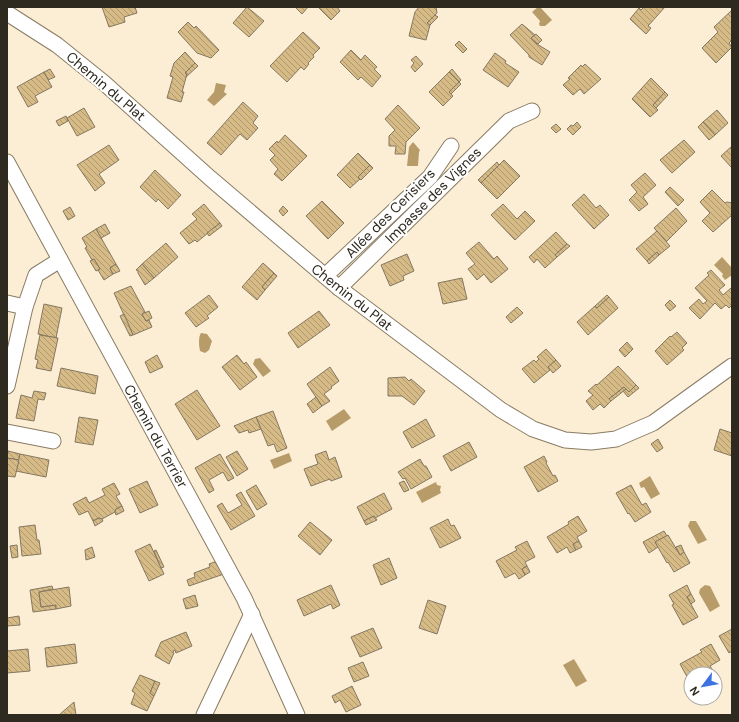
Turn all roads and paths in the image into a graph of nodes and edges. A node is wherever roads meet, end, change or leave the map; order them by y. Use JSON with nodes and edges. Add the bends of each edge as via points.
{"nodes":[{"id":1,"x":7,"y":13,"type":"edge"},
{"id":2,"x":532,"y":111,"type":"dead end"},
{"id":3,"x":451,"y":146,"type":"dead end"},
{"id":4,"x":7,"y":162,"type":"edge"},
{"id":5,"x":60,"y":260,"type":"junction"},
{"id":6,"x":325,"y":276,"type":"junction"},
{"id":7,"x":339,"y":288,"type":"junction"},
{"id":8,"x":7,"y":303,"type":"edge"},
{"id":9,"x":25,"y":308,"type":"junction"},
{"id":10,"x":732,"y":366,"type":"edge"},
{"id":11,"x":7,"y":386,"type":"edge"},
{"id":12,"x":7,"y":432,"type":"edge"},
{"id":13,"x":53,"y":441,"type":"dead end"},
{"id":14,"x":252,"y":614,"type":"junction"},
{"id":15,"x":204,"y":715,"type":"edge"},
{"id":16,"x":297,"y":715,"type":"edge"}],
"edges":[{"from":1,"to":6,"type":"street","name":"Chemin du Plat","via":[[57,46],[103,82]]},
{"from":2,"to":7,"type":"street","name":"Impasse des Vignes","via":[[509,121]]},
{"from":3,"to":6,"type":"street","name":"Allée des Cerisiers","via":[[430,177]]},
{"from":4,"to":5,"type":"street","name":"Chemin du Terrier"},
{"from":5,"to":9,"type":"street","via":[[36,275]]},
{"from":5,"to":14,"type":"street","name":"Chemin du Terrier"},
{"from":6,"to":7,"type":"street","name":"Chemin du Plat"},
{"from":7,"to":10,"type":"street","name":"Chemin du Plat","via":[[501,410],[533,429],[564,440],[591,442],[616,439],[632,433],[653,423]]},
{"from":8,"to":9,"type":"street"},
{"from":9,"to":11,"type":"street"},
{"from":12,"to":13,"type":"street"},
{"from":14,"to":15,"type":"street"},
{"from":14,"to":16,"type":"street","name":"Chemin du Terrier"}]}
